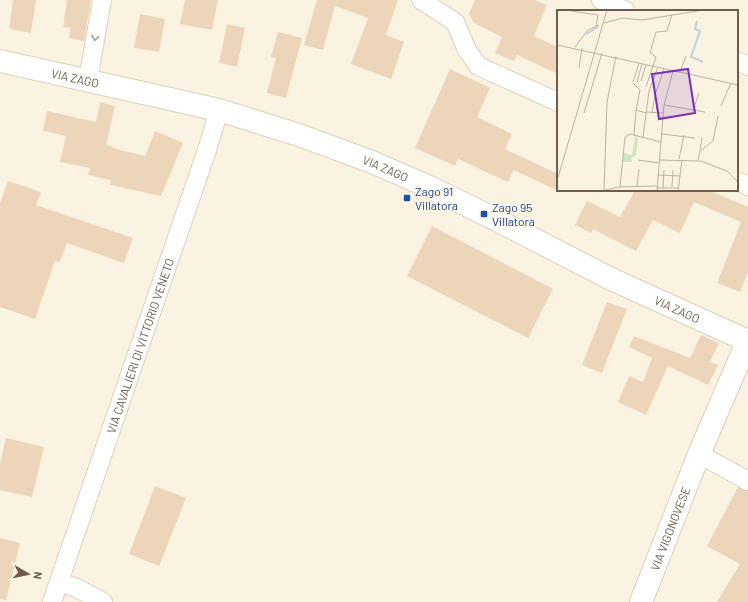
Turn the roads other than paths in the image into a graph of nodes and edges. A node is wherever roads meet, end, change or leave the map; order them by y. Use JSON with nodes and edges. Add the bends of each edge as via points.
{"nodes":[{"id":1,"x":102,"y":0,"type":"edge"},
{"id":2,"x":420,"y":0,"type":"edge"},
{"id":3,"x":601,"y":0,"type":"edge"},
{"id":4,"x":624,"y":10,"type":"edge"},
{"id":5,"x":0,"y":61,"type":"edge"},
{"id":6,"x":738,"y":61,"type":"edge"},
{"id":7,"x":748,"y":66,"type":"edge"},
{"id":8,"x":88,"y":80,"type":"junction"},
{"id":9,"x":557,"y":102,"type":"edge"},
{"id":10,"x":219,"y":110,"type":"junction"},
{"id":11,"x":738,"y":181,"type":"edge"},
{"id":12,"x":748,"y":186,"type":"edge"},
{"id":13,"x":748,"y":340,"type":"edge"},
{"id":14,"x":698,"y":454,"type":"junction"},
{"id":15,"x":748,"y":481,"type":"edge"},
{"id":16,"x":59,"y":582,"type":"junction"},
{"id":17,"x":52,"y":602,"type":"edge"},
{"id":18,"x":103,"y":602,"type":"edge"},
{"id":19,"x":641,"y":602,"type":"edge"}],
"edges":[{"from":1,"to":8,"type":"street","one_way":true},
{"from":2,"to":9,"type":"street","via":[[454,22],[478,66]]},
{"from":3,"to":4,"type":"street"},
{"from":5,"to":8,"type":"street","name":"VIA ZAGO"},
{"from":6,"to":7,"type":"street"},
{"from":8,"to":10,"type":"street","name":"VIA ZAGO"},
{"from":10,"to":13,"type":"street","name":"VIA ZAGO","via":[[299,135],[372,162],[489,216],[609,278]]},
{"from":10,"to":16,"type":"street","name":"VIA CAVALIERI DI VITTORIO VENETO"},
{"from":11,"to":12,"type":"street"},
{"from":13,"to":14,"type":"street","name":"VIA VIGONOVESE"},
{"from":14,"to":15,"type":"street"},
{"from":14,"to":19,"type":"street","name":"VIA VIGONOVESE"},
{"from":16,"to":17,"type":"street","name":"VIA CAVALIERI DI VITTORIO VENETO"},
{"from":16,"to":18,"type":"street"}]}
